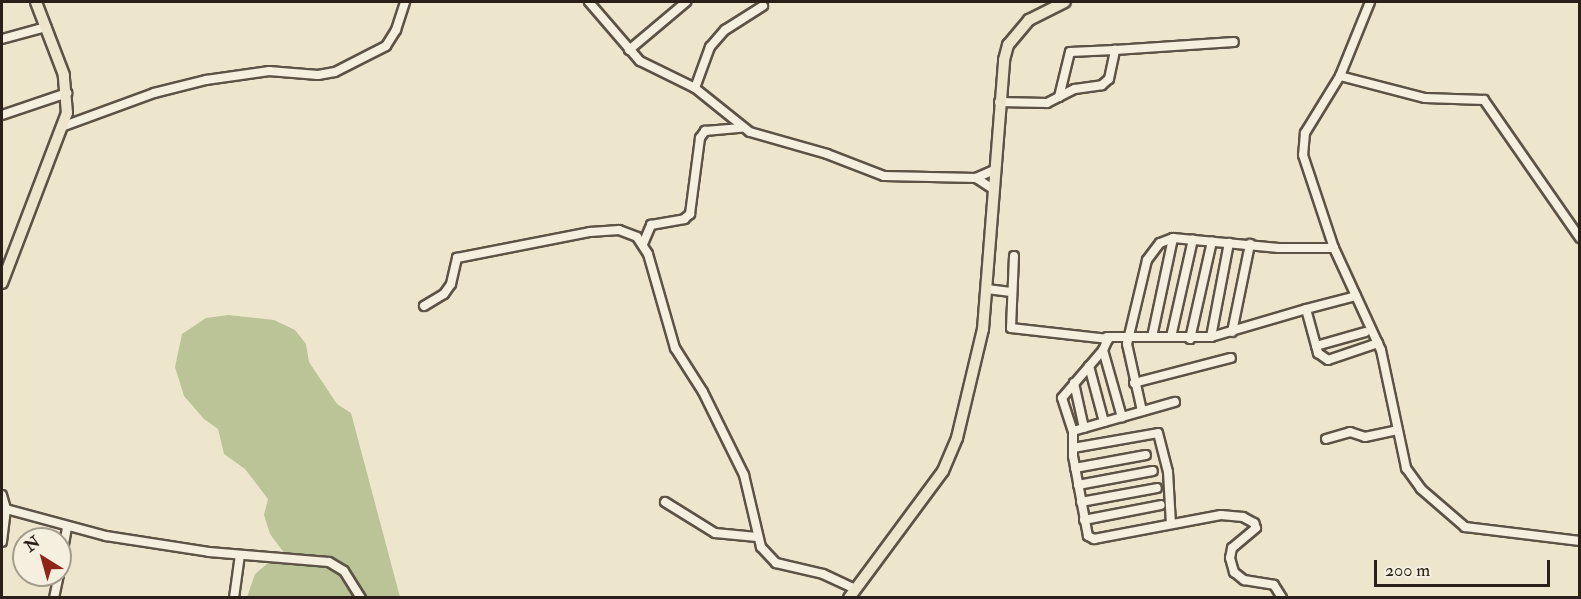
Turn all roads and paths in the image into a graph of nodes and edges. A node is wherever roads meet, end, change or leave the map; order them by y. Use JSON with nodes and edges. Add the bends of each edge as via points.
{"nodes":[{"id":1,"x":36,"y":2,"type":"edge"},
{"id":2,"x":405,"y":2,"type":"edge"},
{"id":3,"x":589,"y":2,"type":"edge"},
{"id":4,"x":686,"y":2,"type":"edge"},
{"id":5,"x":1065,"y":2,"type":"edge"},
{"id":6,"x":1370,"y":2,"type":"edge"},
{"id":7,"x":763,"y":6,"type":"dead end"},
{"id":8,"x":46,"y":27,"type":"junction"},
{"id":9,"x":2,"y":39,"type":"edge"},
{"id":10,"x":1234,"y":42,"type":"dead end"},
{"id":11,"x":629,"y":50,"type":"junction"},
{"id":12,"x":1115,"y":50,"type":"junction"},
{"id":13,"x":1340,"y":76,"type":"junction"},
{"id":14,"x":695,"y":88,"type":"junction"},
{"id":15,"x":67,"y":93,"type":"junction"},
{"id":16,"x":1059,"y":98,"type":"junction"},
{"id":17,"x":999,"y":102,"type":"junction"},
{"id":18,"x":2,"y":115,"type":"edge"},
{"id":19,"x":64,"y":126,"type":"junction"},
{"id":20,"x":741,"y":128,"type":"junction"},
{"id":21,"x":994,"y":170,"type":"junction"},
{"id":22,"x":976,"y":178,"type":"junction"},
{"id":23,"x":993,"y":189,"type":"junction"},
{"id":24,"x":1173,"y":237,"type":"junction"},
{"id":25,"x":1580,"y":238,"type":"edge"},
{"id":26,"x":1193,"y":239,"type":"junction"},
{"id":27,"x":1212,"y":241,"type":"junction"},
{"id":28,"x":1229,"y":243,"type":"junction"},
{"id":29,"x":643,"y":244,"type":"junction"},
{"id":30,"x":1250,"y":244,"type":"junction"},
{"id":31,"x":1334,"y":248,"type":"junction"},
{"id":32,"x":1014,"y":256,"type":"dead end"},
{"id":33,"x":2,"y":283,"type":"edge"},
{"id":34,"x":987,"y":289,"type":"junction"},
{"id":35,"x":1011,"y":291,"type":"junction"},
{"id":36,"x":1356,"y":296,"type":"junction"},
{"id":37,"x":424,"y":306,"type":"dead end"},
{"id":38,"x":1306,"y":309,"type":"junction"},
{"id":39,"x":1367,"y":321,"type":"junction"},
{"id":40,"x":1232,"y":332,"type":"junction"},
{"id":41,"x":1365,"y":332,"type":"junction"},
{"id":42,"x":1107,"y":337,"type":"junction"},
{"id":43,"x":1129,"y":337,"type":"junction"},
{"id":44,"x":1152,"y":337,"type":"junction"},
{"id":45,"x":1171,"y":337,"type":"junction"},
{"id":46,"x":1211,"y":337,"type":"junction"},
{"id":47,"x":1190,"y":339,"type":"junction"},
{"id":48,"x":1373,"y":345,"type":"junction"},
{"id":49,"x":1316,"y":346,"type":"junction"},
{"id":50,"x":1103,"y":350,"type":"junction"},
{"id":51,"x":1231,"y":358,"type":"dead end"},
{"id":52,"x":1089,"y":366,"type":"junction"},
{"id":53,"x":1074,"y":383,"type":"junction"},
{"id":54,"x":1134,"y":383,"type":"junction"},
{"id":55,"x":1175,"y":402,"type":"dead end"},
{"id":56,"x":1142,"y":411,"type":"junction"},
{"id":57,"x":1122,"y":417,"type":"junction"},
{"id":58,"x":1104,"y":422,"type":"junction"},
{"id":59,"x":1084,"y":428,"type":"junction"},
{"id":60,"x":1397,"y":430,"type":"junction"},
{"id":61,"x":1073,"y":431,"type":"junction"},
{"id":62,"x":1326,"y":439,"type":"dead end"},
{"id":63,"x":1073,"y":448,"type":"junction"},
{"id":64,"x":1146,"y":455,"type":"dead end"},
{"id":65,"x":1075,"y":468,"type":"junction"},
{"id":66,"x":1153,"y":471,"type":"dead end"},
{"id":67,"x":1078,"y":485,"type":"junction"},
{"id":68,"x":1157,"y":488,"type":"dead end"},
{"id":69,"x":2,"y":495,"type":"edge"},
{"id":70,"x":665,"y":502,"type":"dead end"},
{"id":71,"x":1081,"y":502,"type":"junction"},
{"id":72,"x":1161,"y":505,"type":"dead end"},
{"id":73,"x":6,"y":509,"type":"junction"},
{"id":74,"x":1084,"y":520,"type":"junction"},
{"id":75,"x":1171,"y":524,"type":"junction"},
{"id":76,"x":64,"y":527,"type":"edge"},
{"id":77,"x":72,"y":529,"type":"edge"},
{"id":78,"x":757,"y":537,"type":"junction"},
{"id":79,"x":1580,"y":541,"type":"edge"},
{"id":80,"x":2,"y":542,"type":"edge"},
{"id":81,"x":240,"y":555,"type":"junction"},
{"id":82,"x":851,"y":593,"type":"edge"},
{"id":83,"x":234,"y":597,"type":"edge"},
{"id":84,"x":361,"y":597,"type":"edge"},
{"id":85,"x":1282,"y":597,"type":"edge"}],
"edges":[{"from":1,"to":8,"type":"main road"},
{"from":2,"to":19,"type":"street","via":[[386,46],[334,72],[318,75],[269,71],[206,80],[154,93]]},
{"from":3,"to":11,"type":"street"},
{"from":4,"to":11,"type":"street"},
{"from":5,"to":17,"type":"main road","via":[[1029,20],[1008,45]]},
{"from":6,"to":13,"type":"street"},
{"from":7,"to":14,"type":"street","via":[[724,30],[710,47]]},
{"from":8,"to":9,"type":"street"},
{"from":8,"to":15,"type":"main road"},
{"from":10,"to":12,"type":"street"},
{"from":11,"to":14,"type":"street","via":[[649,68]]},
{"from":12,"to":16,"type":"street","via":[[1106,83]]},
{"from":12,"to":16,"type":"street","via":[[1070,52]]},
{"from":13,"to":25,"type":"street","via":[[1425,98],[1484,100]]},
{"from":13,"to":31,"type":"street","via":[[1309,124],[1303,142],[1307,172]]},
{"from":14,"to":20,"type":"street"},
{"from":15,"to":18,"type":"street"},
{"from":15,"to":19,"type":"main road"},
{"from":16,"to":17,"type":"street","via":[[1037,104]]},
{"from":17,"to":21,"type":"main road"},
{"from":19,"to":33,"type":"main road"},
{"from":20,"to":22,"type":"street","via":[[884,176]]},
{"from":20,"to":29,"type":"street","via":[[705,131],[700,138],[690,214],[651,225]]},
{"from":21,"to":22,"type":"street"},
{"from":21,"to":23,"type":"main road"},
{"from":22,"to":23,"type":"street"},
{"from":23,"to":34,"type":"main road"},
{"from":24,"to":26,"type":"street"},
{"from":24,"to":43,"type":"street","via":[[1160,243],[1147,260]]},
{"from":24,"to":44,"type":"street"},
{"from":26,"to":27,"type":"street"},
{"from":26,"to":45,"type":"street"},
{"from":27,"to":28,"type":"street"},
{"from":27,"to":47,"type":"street"},
{"from":28,"to":30,"type":"street"},
{"from":28,"to":46,"type":"street"},
{"from":29,"to":37,"type":"street","via":[[629,232],[607,230],[469,254],[457,258],[455,275],[444,294]]},
{"from":29,"to":78,"type":"street","via":[[675,348],[703,392],[744,475]]},
{"from":30,"to":31,"type":"street"},
{"from":30,"to":40,"type":"street"},
{"from":31,"to":36,"type":"street"},
{"from":32,"to":35,"type":"street"},
{"from":34,"to":35,"type":"street"},
{"from":34,"to":82,"type":"main road","via":[[983,329],[952,453]]},
{"from":35,"to":42,"type":"street","via":[[1008,322],[1013,330]]},
{"from":36,"to":38,"type":"street"},
{"from":36,"to":39,"type":"street"},
{"from":38,"to":40,"type":"street"},
{"from":38,"to":49,"type":"street"},
{"from":39,"to":41,"type":"street"},
{"from":39,"to":48,"type":"street"},
{"from":40,"to":46,"type":"street"},
{"from":41,"to":48,"type":"street"},
{"from":41,"to":49,"type":"street"},
{"from":42,"to":43,"type":"street"},
{"from":42,"to":50,"type":"street"},
{"from":43,"to":44,"type":"street"},
{"from":43,"to":54,"type":"street","via":[[1127,351]]},
{"from":44,"to":45,"type":"street"},
{"from":45,"to":47,"type":"street"},
{"from":46,"to":47,"type":"street"},
{"from":48,"to":49,"type":"street","via":[[1325,360]]},
{"from":48,"to":60,"type":"street"},
{"from":50,"to":52,"type":"street"},
{"from":50,"to":57,"type":"street"},
{"from":51,"to":54,"type":"street"},
{"from":52,"to":53,"type":"street"},
{"from":52,"to":58,"type":"street"},
{"from":53,"to":59,"type":"street"},
{"from":53,"to":61,"type":"street","via":[[1062,398]]},
{"from":54,"to":56,"type":"street"},
{"from":55,"to":56,"type":"street"},
{"from":56,"to":57,"type":"street"},
{"from":57,"to":58,"type":"street"},
{"from":58,"to":59,"type":"street"},
{"from":59,"to":61,"type":"street"},
{"from":60,"to":62,"type":"street","via":[[1361,437],[1350,432]]},
{"from":60,"to":79,"type":"street","via":[[1408,474],[1465,527]]},
{"from":61,"to":63,"type":"street"},
{"from":63,"to":65,"type":"street"},
{"from":63,"to":75,"type":"street","via":[[1160,434],[1168,472]]},
{"from":64,"to":65,"type":"street"},
{"from":65,"to":67,"type":"street"},
{"from":66,"to":67,"type":"street"},
{"from":67,"to":71,"type":"street"},
{"from":68,"to":71,"type":"street"},
{"from":69,"to":73,"type":"street"},
{"from":70,"to":78,"type":"street","via":[[716,533]]},
{"from":71,"to":74,"type":"street"},
{"from":72,"to":74,"type":"street"},
{"from":73,"to":76,"type":"street"},
{"from":73,"to":80,"type":"street"},
{"from":74,"to":75,"type":"street","via":[[1088,536],[1094,539]]},
{"from":75,"to":85,"type":"street","via":[[1221,515],[1251,520],[1256,528],[1232,548],[1231,565],[1239,578],[1274,585]]},
{"from":77,"to":81,"type":"street"},
{"from":78,"to":82,"type":"street","via":[[777,563],[823,574]]},
{"from":81,"to":83,"type":"street"},
{"from":81,"to":84,"type":"street","via":[[338,565]]}]}
